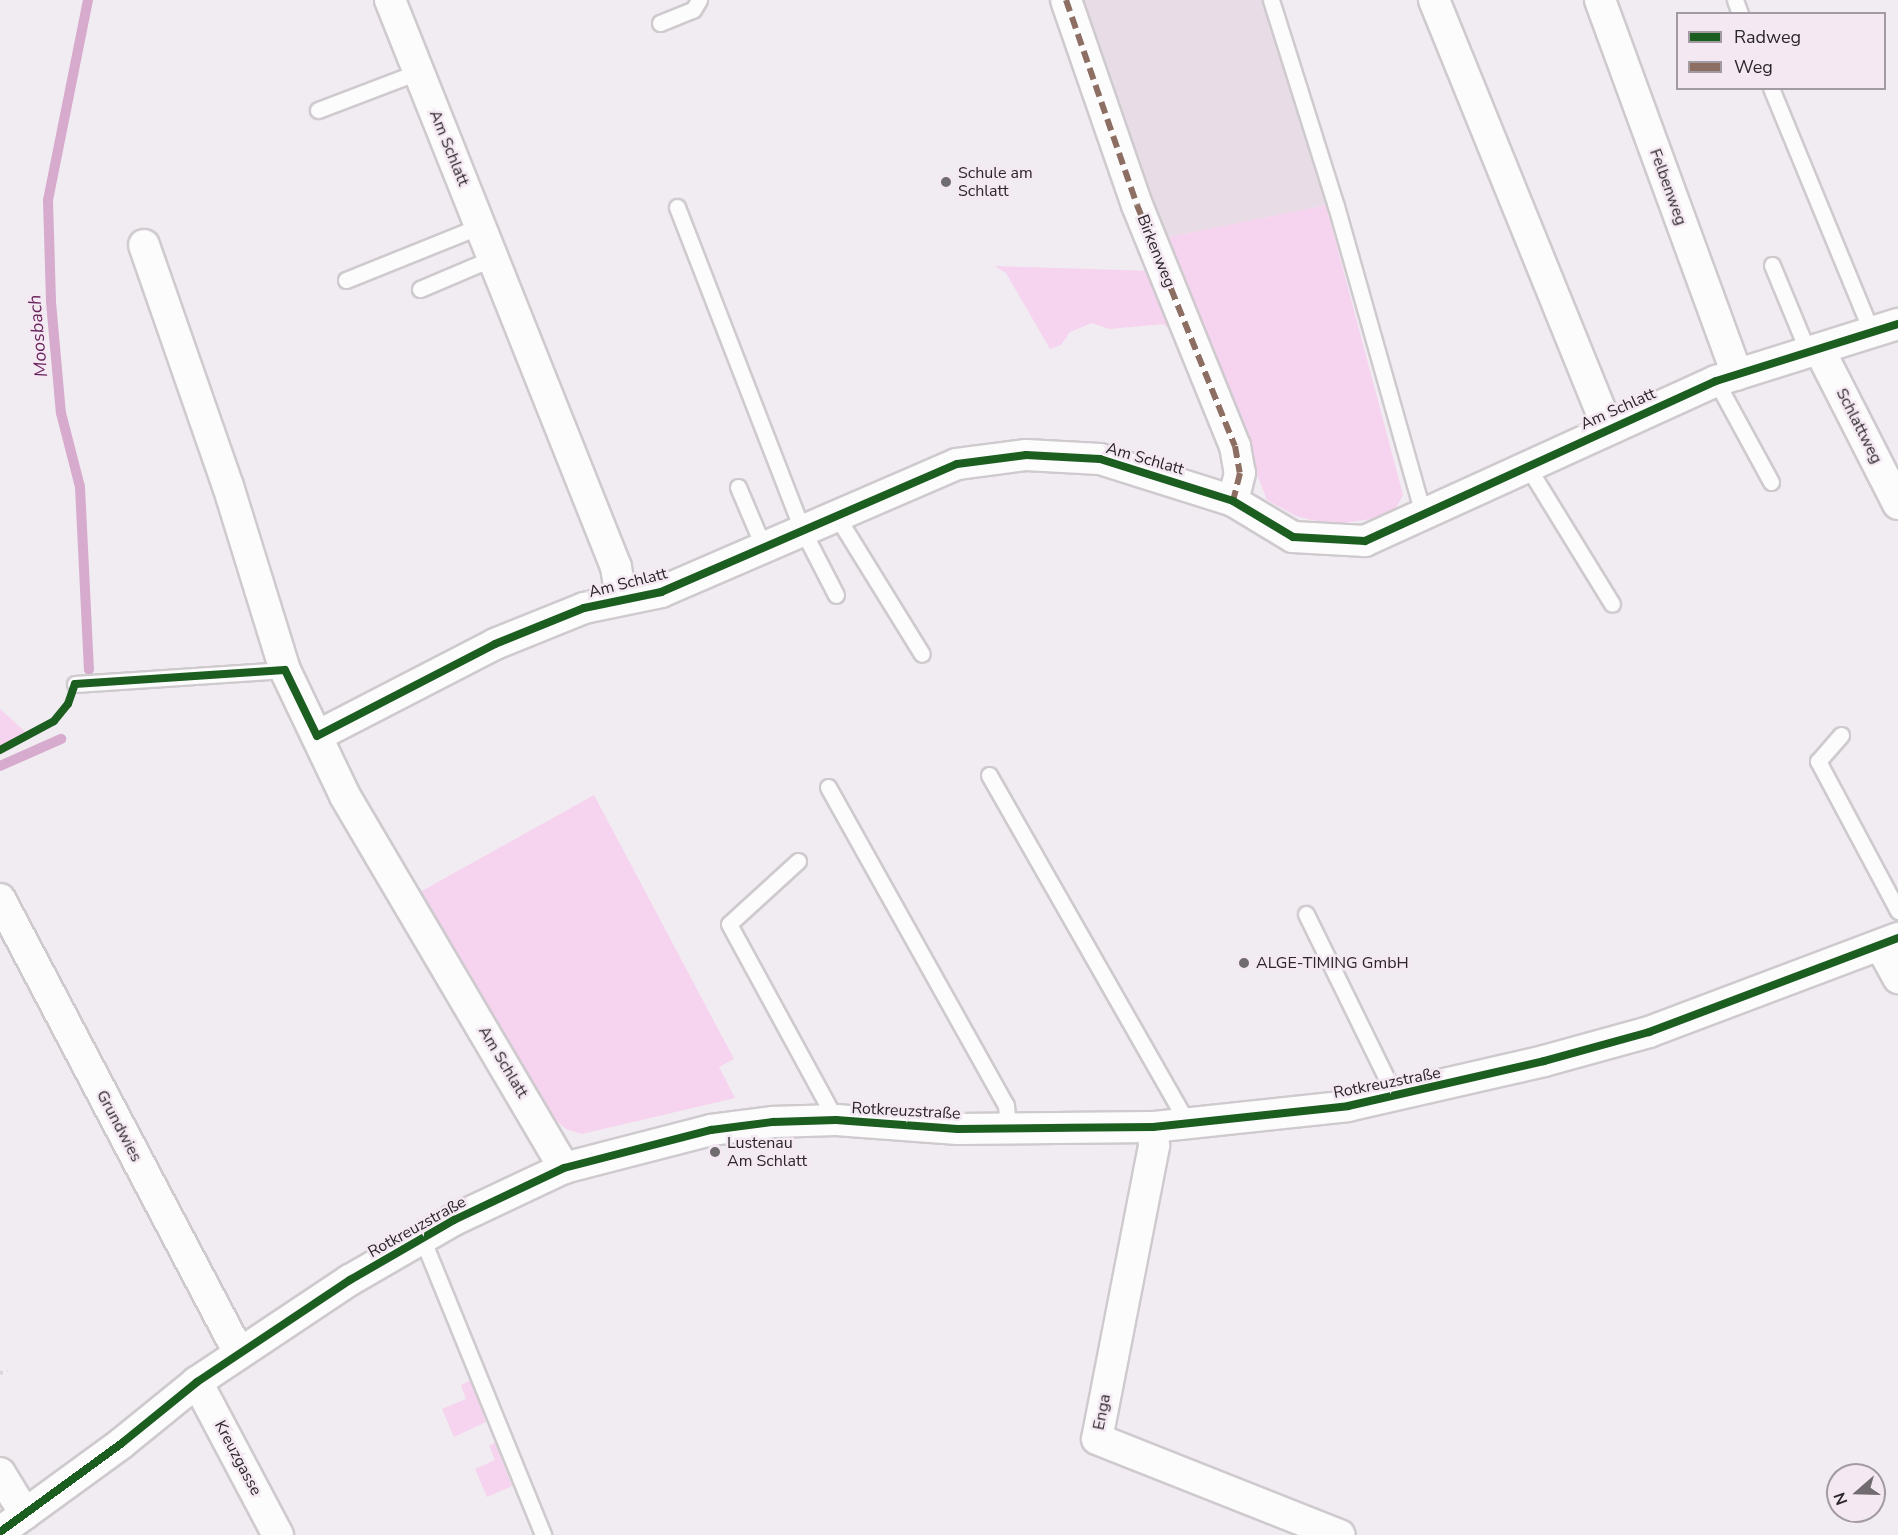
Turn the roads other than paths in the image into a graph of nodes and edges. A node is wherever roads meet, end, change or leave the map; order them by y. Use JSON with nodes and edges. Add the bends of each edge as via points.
{"nodes":[{"id":1,"x":390,"y":0,"type":"edge"},
{"id":2,"x":699,"y":0,"type":"edge"},
{"id":3,"x":1066,"y":0,"type":"edge"},
{"id":4,"x":1271,"y":0,"type":"edge"},
{"id":5,"x":1434,"y":0,"type":"edge"},
{"id":6,"x":1600,"y":0,"type":"edge"},
{"id":7,"x":660,"y":23,"type":"dead end"},
{"id":8,"x":418,"y":72,"type":"junction"},
{"id":9,"x":1772,"y":90,"type":"edge"},
{"id":10,"x":318,"y":110,"type":"dead end"},
{"id":11,"x":677,"y":207,"type":"dead end"},
{"id":12,"x":480,"y":226,"type":"junction"},
{"id":13,"x":144,"y":245,"type":"dead end"},
{"id":14,"x":493,"y":258,"type":"junction"},
{"id":15,"x":1772,"y":265,"type":"dead end"},
{"id":16,"x":346,"y":280,"type":"dead end"},
{"id":17,"x":420,"y":289,"type":"dead end"},
{"id":18,"x":1885,"y":328,"type":"edge"},
{"id":19,"x":1814,"y":350,"type":"junction"},
{"id":20,"x":1726,"y":378,"type":"junction"},
{"id":21,"x":1608,"y":428,"type":"junction"},
{"id":22,"x":1526,"y":464,"type":"junction"},
{"id":23,"x":1771,"y":482,"type":"dead end"},
{"id":24,"x":738,"y":487,"type":"dead end"},
{"id":25,"x":1233,"y":501,"type":"junction"},
{"id":26,"x":1898,"y":504,"type":"edge"},
{"id":27,"x":1424,"y":514,"type":"junction"},
{"id":28,"x":836,"y":515,"type":"junction"},
{"id":29,"x":802,"y":529,"type":"junction"},
{"id":30,"x":764,"y":546,"type":"junction"},
{"id":31,"x":836,"y":595,"type":"dead end"},
{"id":32,"x":621,"y":599,"type":"junction"},
{"id":33,"x":1612,"y":604,"type":"dead end"},
{"id":34,"x":922,"y":654,"type":"dead end"},
{"id":35,"x":285,"y":670,"type":"junction"},
{"id":36,"x":75,"y":684,"type":"dead end"},
{"id":37,"x":1841,"y":735,"type":"dead end"},
{"id":38,"x":317,"y":736,"type":"junction"},
{"id":39,"x":989,"y":775,"type":"dead end"},
{"id":40,"x":828,"y":787,"type":"dead end"},
{"id":41,"x":798,"y":861,"type":"dead end"},
{"id":42,"x":0,"y":899,"type":"edge"},
{"id":43,"x":1898,"y":911,"type":"edge"},
{"id":44,"x":1306,"y":914,"type":"dead end"},
{"id":45,"x":1889,"y":941,"type":"edge"},
{"id":46,"x":1898,"y":978,"type":"edge"},
{"id":47,"x":1395,"y":1096,"type":"junction"},
{"id":48,"x":836,"y":1120,"type":"junction"},
{"id":49,"x":1188,"y":1124,"type":"junction"},
{"id":50,"x":1154,"y":1127,"type":"junction"},
{"id":51,"x":1008,"y":1128,"type":"junction"},
{"id":52,"x":564,"y":1168,"type":"junction"},
{"id":53,"x":422,"y":1238,"type":"junction"},
{"id":54,"x":239,"y":1353,"type":"junction"},
{"id":55,"x":197,"y":1382,"type":"junction"},
{"id":56,"x":0,"y":1473,"type":"edge"},
{"id":57,"x":25,"y":1514,"type":"junction"},
{"id":58,"x":0,"y":1532,"type":"edge"},
{"id":59,"x":278,"y":1535,"type":"edge"},
{"id":60,"x":543,"y":1535,"type":"edge"},
{"id":61,"x":1340,"y":1535,"type":"edge"}],
"edges":[{"from":1,"to":8,"type":"street","name":"Am Schlatt"},
{"from":2,"to":7,"type":"lane","via":[[693,10]]},
{"from":3,"to":25,"type":"street","name":"Birkenweg","via":[[1137,205],[1234,446],[1240,473]]},
{"from":4,"to":27,"type":"lane","via":[[1336,206]]},
{"from":5,"to":21,"type":"street","name":"Am Schlatt"},
{"from":6,"to":20,"type":"street","name":"Felbenweg"},
{"from":8,"to":10,"type":"lane"},
{"from":8,"to":12,"type":"street","name":"Am Schlatt"},
{"from":9,"to":18,"type":"lane","name":"Am Schlatt"},
{"from":11,"to":29,"type":"lane"},
{"from":12,"to":14,"type":"street","name":"Am Schlatt"},
{"from":12,"to":16,"type":"lane"},
{"from":13,"to":35,"type":"street","name":"Am Schlatt","via":[[228,486]]},
{"from":14,"to":17,"type":"lane"},
{"from":14,"to":32,"type":"street","name":"Am Schlatt","via":[[616,567]]},
{"from":15,"to":19,"type":"lane"},
{"from":18,"to":19,"type":"street","name":"Am Schlatt"},
{"from":19,"to":20,"type":"street","name":"Am Schlatt"},
{"from":19,"to":26,"type":"street","name":"Schlattweg"},
{"from":20,"to":21,"type":"street","name":"Am Schlatt"},
{"from":20,"to":23,"type":"lane"},
{"from":21,"to":22,"type":"street","name":"Am Schlatt"},
{"from":22,"to":27,"type":"street","name":"Am Schlatt"},
{"from":22,"to":33,"type":"lane"},
{"from":24,"to":30,"type":"lane"},
{"from":25,"to":27,"type":"street","name":"Am Schlatt","via":[[1293,537],[1365,541]]},
{"from":25,"to":28,"type":"street","name":"Am Schlatt","via":[[1100,459],[1026,455],[957,464]]},
{"from":28,"to":29,"type":"street","name":"Am Schlatt"},
{"from":28,"to":34,"type":"lane"},
{"from":29,"to":30,"type":"street","name":"Am Schlatt"},
{"from":29,"to":31,"type":"lane"},
{"from":30,"to":32,"type":"street","name":"Am Schlatt","via":[[661,592]]},
{"from":32,"to":38,"type":"street","name":"Am Schlatt","via":[[584,608],[495,644]]},
{"from":35,"to":36,"type":"lane"},
{"from":35,"to":38,"type":"street","name":"Am Schlatt"},
{"from":37,"to":43,"type":"lane","via":[[1818,761]]},
{"from":38,"to":52,"type":"street","name":"Am Schlatt","via":[[345,796]]},
{"from":39,"to":49,"type":"lane"},
{"from":40,"to":51,"type":"lane","via":[[1006,1105]]},
{"from":41,"to":48,"type":"lane","via":[[729,924]]},
{"from":42,"to":54,"type":"street","name":"Grundwies"},
{"from":44,"to":47,"type":"lane"},
{"from":45,"to":46,"type":"street"},
{"from":45,"to":47,"type":"street","name":"Rotkreuzstraße","via":[[1649,1032]]},
{"from":47,"to":49,"type":"street","name":"Rotkreuzstraße","via":[[1348,1106]]},
{"from":48,"to":51,"type":"street","name":"Rotkreuzstraße"},
{"from":48,"to":52,"type":"street","name":"Rotkreuzstraße","via":[[773,1122],[711,1130]]},
{"from":49,"to":50,"type":"street","name":"Rotkreuzstraße"},
{"from":50,"to":51,"type":"street","name":"Rotkreuzstraße"},
{"from":50,"to":61,"type":"street","name":"Enga","via":[[1154,1146],[1097,1439]]},
{"from":52,"to":53,"type":"street","name":"Rotkreuzstraße"},
{"from":53,"to":54,"type":"street","name":"Rotkreuzstraße"},
{"from":53,"to":60,"type":"lane"},
{"from":54,"to":55,"type":"street","name":"Rotkreuzstraße"},
{"from":55,"to":57,"type":"street","name":"Rotkreuzstraße"},
{"from":55,"to":59,"type":"street","name":"Kreuzgasse"},
{"from":56,"to":57,"type":"street"},
{"from":57,"to":58,"type":"street","name":"Rotkreuzstraße"}]}
